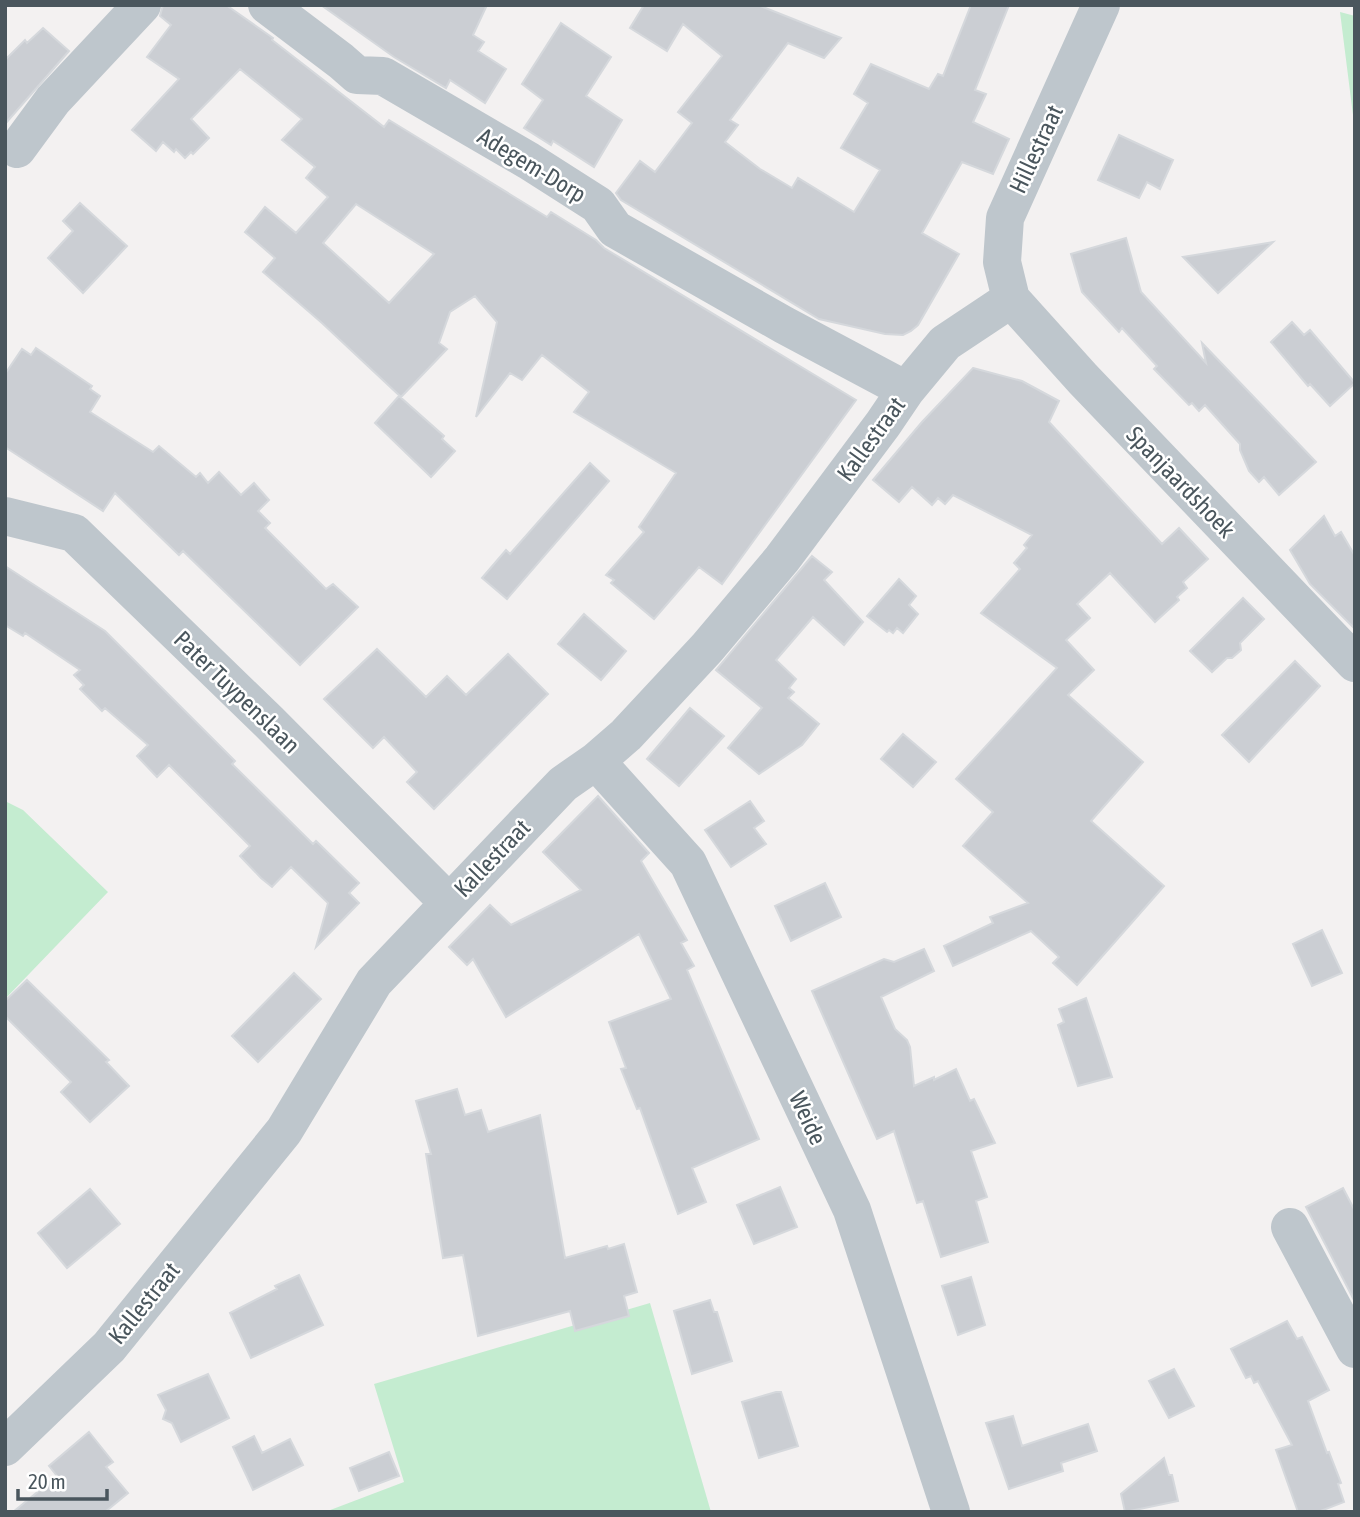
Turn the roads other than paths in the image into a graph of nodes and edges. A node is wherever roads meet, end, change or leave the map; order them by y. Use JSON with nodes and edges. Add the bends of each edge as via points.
{"nodes":[{"id":1,"x":142,"y":5,"type":"edge"},
{"id":2,"x":267,"y":5,"type":"edge"},
{"id":3,"x":1101,"y":5,"type":"edge"},
{"id":4,"x":16,"y":149,"type":"dead end"},
{"id":5,"x":1011,"y":299,"type":"junction"},
{"id":6,"x":906,"y":390,"type":"junction"},
{"id":7,"x":9,"y":517,"type":"edge"},
{"id":8,"x":1355,"y":663,"type":"edge"},
{"id":9,"x":596,"y":761,"type":"junction"},
{"id":10,"x":449,"y":903,"type":"junction"},
{"id":11,"x":1290,"y":1227,"type":"dead end"},
{"id":12,"x":1355,"y":1349,"type":"edge"},
{"id":13,"x":5,"y":1447,"type":"edge"},
{"id":14,"x":951,"y":1512,"type":"edge"}],
"edges":[{"from":1,"to":4,"type":"street","via":[[53,100]]},
{"from":2,"to":6,"type":"street","name":"Adegem-Dorp","via":[[357,75],[383,76],[598,205],[615,229]]},
{"from":3,"to":5,"type":"street","name":"Hillestraat","via":[[1005,218],[1002,262]]},
{"from":5,"to":6,"type":"street","name":"Kallestraat","via":[[945,343]]},
{"from":5,"to":8,"type":"street","name":"Spanjaardshoek"},
{"from":6,"to":9,"type":"street","name":"Kallestraat","via":[[782,559],[626,736]]},
{"from":7,"to":10,"type":"street","name":"Pater Tuypenslaan","via":[[74,533]]},
{"from":9,"to":10,"type":"street","name":"Kallestraat","via":[[563,784]]},
{"from":9,"to":14,"type":"street","name":"Weide","via":[[694,875],[852,1210]]},
{"from":10,"to":13,"type":"street","name":"Kallestraat","via":[[374,982],[284,1131],[109,1347]]},
{"from":11,"to":12,"type":"street"}]}
